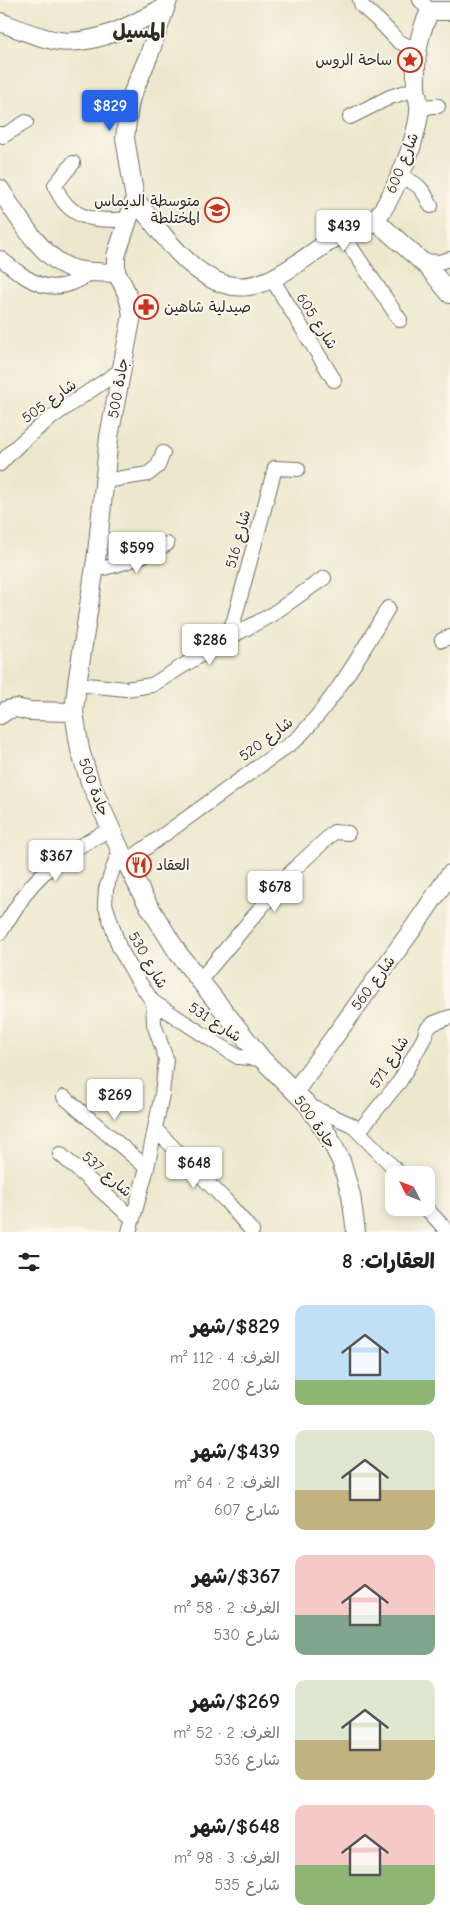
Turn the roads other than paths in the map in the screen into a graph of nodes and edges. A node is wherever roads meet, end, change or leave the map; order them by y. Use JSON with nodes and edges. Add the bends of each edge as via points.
{"nodes":[{"id":1,"x":360,"y":0,"type":"edge"},
{"id":2,"x":167,"y":3,"type":"edge"},
{"id":3,"x":425,"y":6,"type":"edge"},
{"id":4,"x":450,"y":11,"type":"edge"},
{"id":5,"x":0,"y":22,"type":"edge"},
{"id":6,"x":417,"y":51,"type":"junction"},
{"id":7,"x":416,"y":89,"type":"junction"},
{"id":8,"x":438,"y":106,"type":"dead end"},
{"id":9,"x":420,"y":110,"type":"junction"},
{"id":10,"x":350,"y":117,"type":"dead end"},
{"id":11,"x":26,"y":122,"type":"dead end"},
{"id":12,"x":0,"y":134,"type":"edge"},
{"id":13,"x":73,"y":163,"type":"dead end"},
{"id":14,"x":400,"y":176,"type":"junction"},
{"id":15,"x":0,"y":189,"type":"edge"},
{"id":16,"x":135,"y":199,"type":"junction"},
{"id":17,"x":430,"y":206,"type":"dead end"},
{"id":18,"x":129,"y":219,"type":"junction"},
{"id":19,"x":376,"y":221,"type":"junction"},
{"id":20,"x":342,"y":234,"type":"junction"},
{"id":21,"x":0,"y":258,"type":"edge"},
{"id":22,"x":450,"y":259,"type":"edge"},
{"id":23,"x":421,"y":260,"type":"junction"},
{"id":24,"x":93,"y":271,"type":"junction"},
{"id":25,"x":116,"y":273,"type":"junction"},
{"id":26,"x":272,"y":279,"type":"junction"},
{"id":27,"x":450,"y":294,"type":"edge"},
{"id":28,"x":400,"y":320,"type":"dead end"},
{"id":29,"x":121,"y":370,"type":"junction"},
{"id":30,"x":334,"y":380,"type":"dead end"},
{"id":31,"x":163,"y":453,"type":"dead end"},
{"id":32,"x":0,"y":464,"type":"edge"},
{"id":33,"x":298,"y":470,"type":"dead end"},
{"id":34,"x":104,"y":481,"type":"junction"},
{"id":35,"x":167,"y":544,"type":"dead end"},
{"id":36,"x":95,"y":570,"type":"junction"},
{"id":37,"x":324,"y":578,"type":"dead end"},
{"id":38,"x":388,"y":608,"type":"dead end"},
{"id":39,"x":225,"y":640,"type":"junction"},
{"id":40,"x":77,"y":684,"type":"junction"},
{"id":41,"x":74,"y":712,"type":"junction"},
{"id":42,"x":0,"y":714,"type":"edge"},
{"id":43,"x":111,"y":829,"type":"junction"},
{"id":44,"x":348,"y":833,"type":"dead end"},
{"id":45,"x":124,"y":858,"type":"junction"},
{"id":46,"x":450,"y":874,"type":"edge"},
{"id":47,"x":0,"y":933,"type":"edge"},
{"id":48,"x":200,"y":980,"type":"junction"},
{"id":49,"x":153,"y":1002,"type":"junction"},
{"id":50,"x":450,"y":1017,"type":"edge"},
{"id":51,"x":262,"y":1059,"type":"junction"},
{"id":52,"x":295,"y":1091,"type":"junction"},
{"id":53,"x":64,"y":1097,"type":"dead end"},
{"id":54,"x":307,"y":1104,"type":"junction"},
{"id":55,"x":155,"y":1129,"type":"junction"},
{"id":56,"x":359,"y":1131,"type":"junction"},
{"id":57,"x":60,"y":1154,"type":"dead end"},
{"id":58,"x":392,"y":1166,"type":"edge"},
{"id":59,"x":147,"y":1168,"type":"junction"},
{"id":60,"x":433,"y":1216,"type":"edge"},
{"id":61,"x":132,"y":1227,"type":"edge"},
{"id":62,"x":252,"y":1231,"type":"edge"},
{"id":63,"x":356,"y":1232,"type":"edge"},
{"id":64,"x":448,"y":1232,"type":"edge"}],
"edges":[{"from":1,"to":6,"type":"street","via":[[362,6],[398,41]]},
{"from":2,"to":5,"type":"main road","via":[[122,29],[76,42],[43,37]]},
{"from":2,"to":16,"type":"main road","via":[[128,112],[126,138]]},
{"from":3,"to":4,"type":"main road","name":"شارع 600"},
{"from":3,"to":6,"type":"main road","name":"شارع 600"},
{"from":6,"to":7,"type":"main road","name":"شارع 600"},
{"from":7,"to":9,"type":"main road","name":"شارع 600"},
{"from":7,"to":10,"type":"street","via":[[390,97]]},
{"from":8,"to":9,"type":"street"},
{"from":9,"to":14,"type":"main road","name":"شارع 600"},
{"from":11,"to":12,"type":"street","via":[[3,136]]},
{"from":13,"to":18,"type":"street","via":[[55,185],[60,199],[77,213],[90,218]]},
{"from":14,"to":17,"type":"street","via":[[419,186]]},
{"from":14,"to":19,"type":"main road","name":"شارع 600"},
{"from":15,"to":24,"type":"main road","via":[[37,243],[58,262],[77,270]]},
{"from":16,"to":18,"type":"main road"},
{"from":16,"to":26,"type":"main road","via":[[182,256],[214,280],[242,287]]},
{"from":18,"to":25,"type":"main road","via":[[116,256]]},
{"from":19,"to":20,"type":"main road"},
{"from":19,"to":23,"type":"main road"},
{"from":20,"to":26,"type":"main road"},
{"from":20,"to":28,"type":"street"},
{"from":21,"to":24,"type":"street","via":[[24,277],[50,287],[73,283]]},
{"from":22,"to":23,"type":"street","via":[[439,262]]},
{"from":23,"to":27,"type":"main road"},
{"from":24,"to":25,"type":"main road"},
{"from":25,"to":29,"type":"main road","name":"جادة 500","via":[[124,285],[132,315]]},
{"from":26,"to":30,"type":"street","name":"شارع 605"},
{"from":29,"to":32,"type":"street","name":"شارع 505","via":[[49,419]]},
{"from":29,"to":34,"type":"main road","name":"جادة 500"},
{"from":31,"to":34,"type":"street","via":[[158,466],[148,474]]},
{"from":33,"to":39,"type":"street","name":"شارع 516","via":[[275,468],[234,620]]},
{"from":34,"to":36,"type":"main road","name":"جادة 500"},
{"from":35,"to":36,"type":"street","via":[[117,566]]},
{"from":36,"to":40,"type":"main road","name":"جادة 500"},
{"from":37,"to":39,"type":"street","via":[[271,615]]},
{"from":38,"to":45,"type":"street","name":"شارع 520","via":[[348,674],[297,739]]},
{"from":39,"to":40,"type":"street","via":[[152,685],[126,689]]},
{"from":40,"to":41,"type":"main road","name":"جادة 500"},
{"from":41,"to":42,"type":"main road","via":[[16,708]]},
{"from":41,"to":43,"type":"main road","name":"جادة 500","via":[[82,758]]},
{"from":43,"to":45,"type":"main road","name":"جادة 500"},
{"from":43,"to":47,"type":"street","via":[[51,866],[33,884]]},
{"from":44,"to":48,"type":"street","via":[[334,832],[291,872]]},
{"from":45,"to":48,"type":"main road","name":"جادة 500","via":[[178,953]]},
{"from":45,"to":49,"type":"street","name":"شارع 530","via":[[116,860],[106,889],[105,904],[119,947]]},
{"from":46,"to":52,"type":"main road","name":"شارع 560"},
{"from":48,"to":51,"type":"main road","name":"جادة 500"},
{"from":49,"to":51,"type":"street","name":"شارع 531","via":[[238,1057]]},
{"from":49,"to":55,"type":"street","name":"شارع 530","via":[[154,1024],[166,1058]]},
{"from":50,"to":56,"type":"street","name":"شارع 571","via":[[426,1029],[400,1081]]},
{"from":51,"to":52,"type":"main road","name":"جادة 500"},
{"from":52,"to":54,"type":"main road","name":"جادة 500"},
{"from":53,"to":59,"type":"street"},
{"from":54,"to":56,"type":"street"},
{"from":54,"to":63,"type":"main road","name":"جادة 500","via":[[341,1161],[351,1195]]},
{"from":55,"to":59,"type":"street","name":"شارع 530"},
{"from":55,"to":62,"type":"street"},
{"from":56,"to":58,"type":"street"},
{"from":57,"to":61,"type":"street","name":"شارع 537"},
{"from":59,"to":61,"type":"street","name":"شارع 530"},
{"from":60,"to":64,"type":"street"}]}
